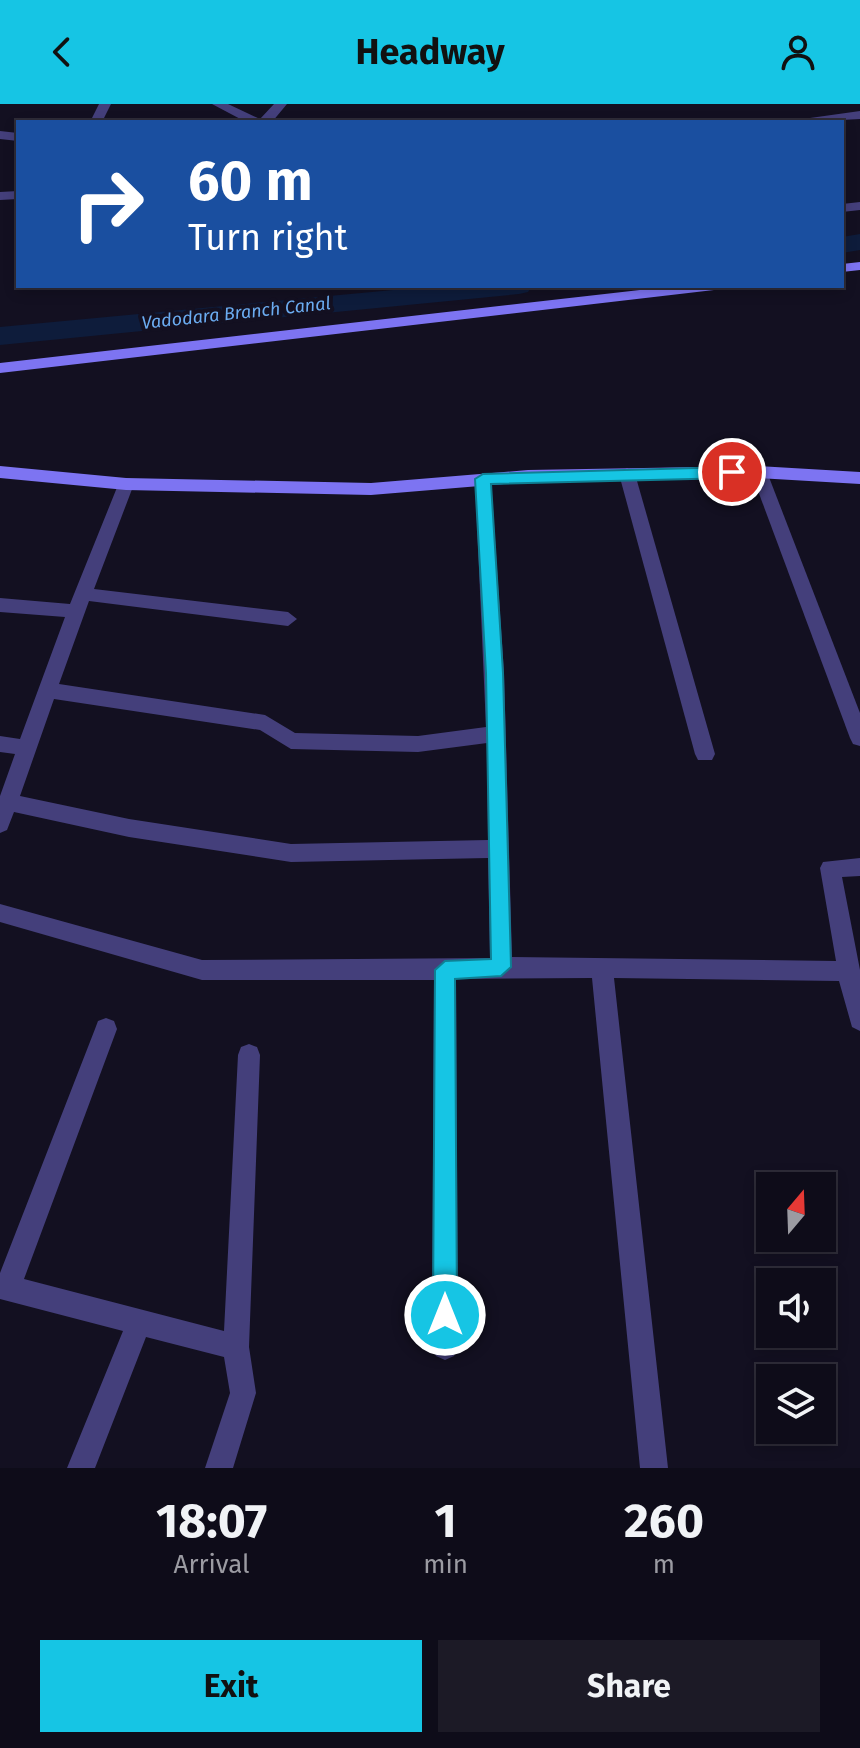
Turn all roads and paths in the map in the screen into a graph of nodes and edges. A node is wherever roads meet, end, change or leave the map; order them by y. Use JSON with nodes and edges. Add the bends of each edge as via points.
{"nodes":[{"id":1,"x":218,"y":104,"type":"edge"},
{"id":2,"x":281,"y":104,"type":"edge"},
{"id":3,"x":860,"y":115,"type":"edge"},
{"id":4,"x":252,"y":120,"type":"edge"},
{"id":5,"x":267,"y":120,"type":"edge"},
{"id":6,"x":824,"y":120,"type":"edge"},
{"id":7,"x":697,"y":288,"type":"edge"},
{"id":8,"x":0,"y":368,"type":"edge"},
{"id":9,"x":0,"y":472,"type":"edge"},
{"id":10,"x":759,"y":472,"type":"junction"},
{"id":11,"x":627,"y":474,"type":"junction"},
{"id":12,"x":860,"y":478,"type":"edge"},
{"id":13,"x":483,"y":479,"type":"junction"},
{"id":14,"x":126,"y":484,"type":"junction"},
{"id":15,"x":80,"y":602,"type":"junction"},
{"id":16,"x":0,"y":605,"type":"edge"},
{"id":17,"x":288,"y":619,"type":"dead end"},
{"id":18,"x":47,"y":690,"type":"junction"},
{"id":19,"x":496,"y":734,"type":"junction"},
{"id":20,"x":860,"y":738,"type":"edge"},
{"id":21,"x":0,"y":744,"type":"edge"},
{"id":22,"x":27,"y":748,"type":"junction"},
{"id":23,"x":705,"y":754,"type":"dead end"},
{"id":24,"x":8,"y":802,"type":"junction"},
{"id":25,"x":0,"y":824,"type":"edge"},
{"id":26,"x":498,"y":849,"type":"junction"},
{"id":27,"x":860,"y":867,"type":"edge"},
{"id":28,"x":0,"y":913,"type":"edge"},
{"id":29,"x":501,"y":967,"type":"junction"},
{"id":30,"x":602,"y":968,"type":"junction"},
{"id":31,"x":445,"y":970,"type":"junction"},
{"id":32,"x":854,"y":996,"type":"junction"},
{"id":33,"x":860,"y":1020,"type":"edge"},
{"id":34,"x":106,"y":1029,"type":"dead end"},
{"id":35,"x":249,"y":1055,"type":"dead end"},
{"id":36,"x":4,"y":1287,"type":"edge"},
{"id":37,"x":139,"y":1322,"type":"junction"},
{"id":38,"x":236,"y":1347,"type":"junction"},
{"id":39,"x":445,"y":1347,"type":"dead end"},
{"id":40,"x":81,"y":1468,"type":"edge"},
{"id":41,"x":219,"y":1468,"type":"edge"},
{"id":42,"x":654,"y":1468,"type":"edge"}],
"edges":[{"from":1,"to":4,"type":"street"},
{"from":2,"to":5,"type":"street"},
{"from":3,"to":6,"type":"street"},
{"from":7,"to":8,"type":"street"},
{"from":9,"to":14,"type":"street"},
{"from":10,"to":11,"type":"street"},
{"from":10,"to":12,"type":"street"},
{"from":10,"to":20,"type":"street"},
{"from":11,"to":13,"type":"street"},
{"from":11,"to":23,"type":"street"},
{"from":13,"to":14,"type":"street","via":[[371,489]]},
{"from":13,"to":19,"type":"street"},
{"from":14,"to":15,"type":"street"},
{"from":15,"to":16,"type":"street"},
{"from":15,"to":17,"type":"street"},
{"from":15,"to":18,"type":"street"},
{"from":18,"to":19,"type":"street","via":[[265,723],[291,741],[418,744]]},
{"from":18,"to":22,"type":"street"},
{"from":19,"to":26,"type":"street"},
{"from":21,"to":22,"type":"street"},
{"from":22,"to":24,"type":"street"},
{"from":24,"to":25,"type":"street"},
{"from":24,"to":26,"type":"street","via":[[129,828],[291,853]]},
{"from":26,"to":29,"type":"street"},
{"from":27,"to":32,"type":"street","via":[[830,868]]},
{"from":28,"to":31,"type":"street","via":[[202,970]]},
{"from":29,"to":30,"type":"street"},
{"from":29,"to":31,"type":"street"},
{"from":30,"to":32,"type":"street","via":[[848,971]]},
{"from":30,"to":42,"type":"street"},
{"from":31,"to":39,"type":"street"},
{"from":32,"to":33,"type":"street"},
{"from":34,"to":36,"type":"street"},
{"from":35,"to":38,"type":"street"},
{"from":36,"to":37,"type":"street"},
{"from":37,"to":38,"type":"street"},
{"from":37,"to":40,"type":"street"},
{"from":38,"to":41,"type":"street","via":[[243,1393]]}]}
